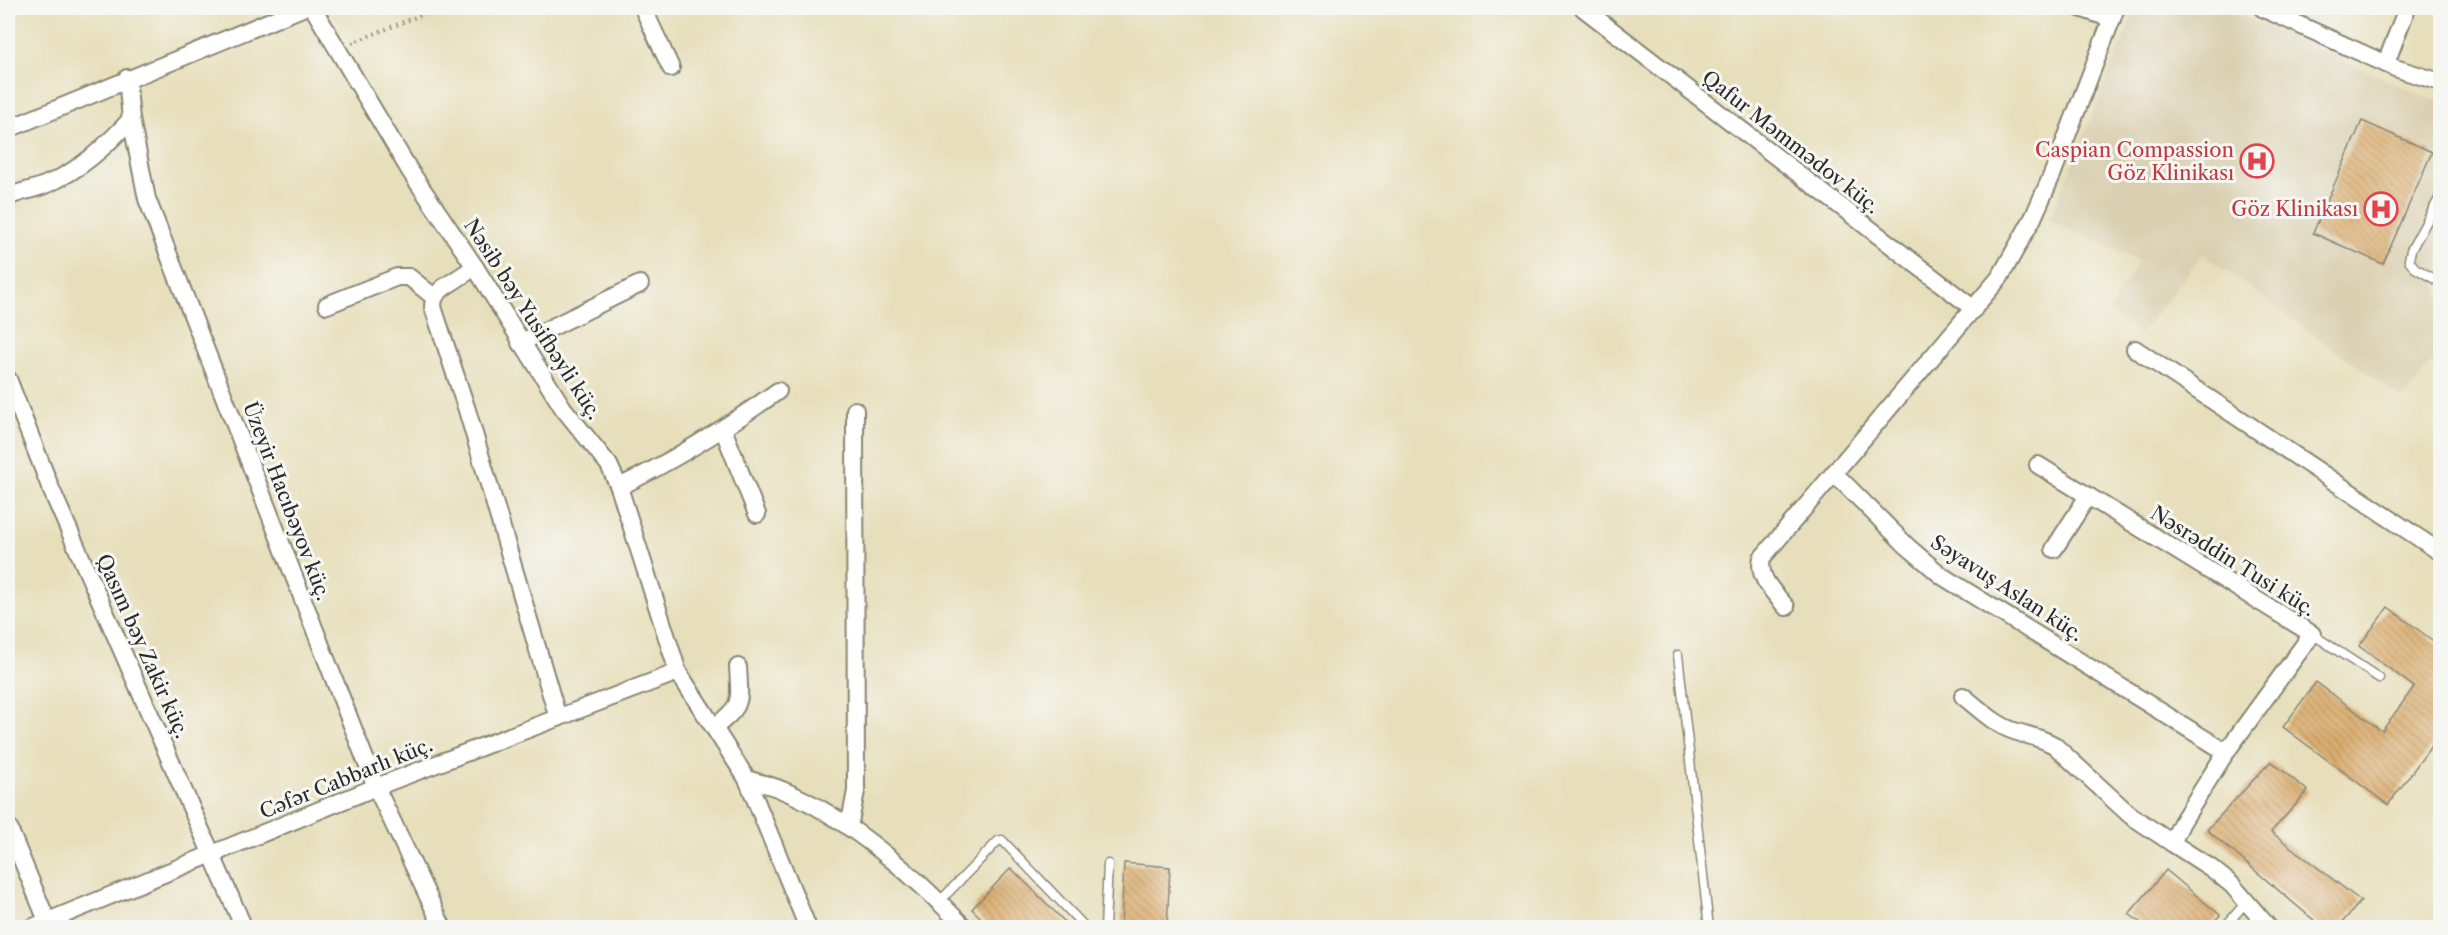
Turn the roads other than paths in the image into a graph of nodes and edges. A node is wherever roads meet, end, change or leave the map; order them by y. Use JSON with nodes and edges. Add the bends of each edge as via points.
{"nodes":[{"id":1,"x":313,"y":8,"type":"edge"},
{"id":2,"x":643,"y":8,"type":"edge"},
{"id":3,"x":1583,"y":8,"type":"edge"},
{"id":4,"x":2080,"y":8,"type":"edge"},
{"id":5,"x":2262,"y":8,"type":"edge"},
{"id":6,"x":2407,"y":8,"type":"edge"},
{"id":7,"x":296,"y":9,"type":"edge"},
{"id":8,"x":2114,"y":13,"type":"edge"},
{"id":9,"x":2287,"y":13,"type":"edge"},
{"id":10,"x":2386,"y":63,"type":"junction"},
{"id":11,"x":672,"y":68,"type":"dead end"},
{"id":12,"x":127,"y":78,"type":"junction"},
{"id":13,"x":2440,"y":81,"type":"edge"},
{"id":14,"x":130,"y":119,"type":"junction"},
{"id":15,"x":8,"y":129,"type":"edge"},
{"id":16,"x":8,"y":197,"type":"edge"},
{"id":17,"x":2440,"y":197,"type":"edge"},
{"id":18,"x":475,"y":267,"type":"junction"},
{"id":19,"x":2440,"y":282,"type":"edge"},
{"id":20,"x":640,"y":284,"type":"dead end"},
{"id":21,"x":434,"y":297,"type":"junction"},
{"id":22,"x":327,"y":306,"type":"dead end"},
{"id":23,"x":1974,"y":309,"type":"junction"},
{"id":24,"x":520,"y":343,"type":"junction"},
{"id":25,"x":2135,"y":349,"type":"dead end"},
{"id":26,"x":8,"y":379,"type":"edge"},
{"id":27,"x":778,"y":391,"type":"dead end"},
{"id":28,"x":855,"y":410,"type":"dead end"},
{"id":29,"x":723,"y":429,"type":"junction"},
{"id":30,"x":2038,"y":465,"type":"dead end"},
{"id":31,"x":1834,"y":473,"type":"junction"},
{"id":32,"x":619,"y":487,"type":"junction"},
{"id":33,"x":2088,"y":496,"type":"junction"},
{"id":34,"x":757,"y":514,"type":"dead end"},
{"id":35,"x":2054,"y":549,"type":"dead end"},
{"id":36,"x":2440,"y":552,"type":"edge"},
{"id":37,"x":1786,"y":607,"type":"dead end"},
{"id":38,"x":2312,"y":634,"type":"junction"},
{"id":39,"x":1678,"y":655,"type":"dead end"},
{"id":40,"x":738,"y":667,"type":"dead end"},
{"id":41,"x":678,"y":672,"type":"junction"},
{"id":42,"x":2379,"y":678,"type":"dead end"},
{"id":43,"x":1963,"y":696,"type":"dead end"},
{"id":44,"x":558,"y":718,"type":"junction"},
{"id":45,"x":714,"y":728,"type":"junction"},
{"id":46,"x":2226,"y":752,"type":"junction"},
{"id":47,"x":747,"y":779,"type":"junction"},
{"id":48,"x":376,"y":787,"type":"junction"},
{"id":49,"x":8,"y":826,"type":"edge"},
{"id":50,"x":849,"y":827,"type":"junction"},
{"id":51,"x":2172,"y":843,"type":"junction"},
{"id":52,"x":212,"y":855,"type":"junction"},
{"id":53,"x":1108,"y":864,"type":"dead end"},
{"id":54,"x":2247,"y":900,"type":"junction"},
{"id":55,"x":940,"y":901,"type":"junction"},
{"id":56,"x":49,"y":925,"type":"edge"},
{"id":57,"x":31,"y":927,"type":"edge"},
{"id":58,"x":244,"y":927,"type":"edge"},
{"id":59,"x":443,"y":927,"type":"edge"},
{"id":60,"x":808,"y":927,"type":"edge"},
{"id":61,"x":965,"y":927,"type":"edge"},
{"id":62,"x":1086,"y":927,"type":"edge"},
{"id":63,"x":1105,"y":927,"type":"edge"},
{"id":64,"x":1708,"y":927,"type":"edge"},
{"id":65,"x":2224,"y":927,"type":"edge"},
{"id":66,"x":2269,"y":927,"type":"edge"}],
"edges":[{"from":1,"to":18,"type":"street","name":"Nəsib bəy Yusifbəyli küç.","via":[[411,171]]},
{"from":2,"to":11,"type":"street"},
{"from":3,"to":23,"type":"street","name":"Qafur Məmmədov küç."},
{"from":4,"to":8,"type":"street"},
{"from":5,"to":9,"type":"street"},
{"from":6,"to":10,"type":"street"},
{"from":7,"to":12,"type":"street"},
{"from":8,"to":23,"type":"street","via":[[2033,218],[2000,277]]},
{"from":9,"to":10,"type":"street"},
{"from":10,"to":13,"type":"street"},
{"from":12,"to":14,"type":"street","name":"Üzeyir Hacıbəyov küç."},
{"from":12,"to":15,"type":"street"},
{"from":14,"to":16,"type":"street","via":[[110,142],[69,174]]},
{"from":14,"to":48,"type":"street","name":"Üzeyir Hacıbəyov küç.","via":[[147,199]]},
{"from":17,"to":19,"type":"lane","via":[[2409,260],[2415,268]]},
{"from":18,"to":21,"type":"street"},
{"from":18,"to":24,"type":"street","name":"Nəsib bəy Yusifbəyli küç."},
{"from":20,"to":24,"type":"street"},
{"from":21,"to":22,"type":"street","via":[[409,277],[397,277]]},
{"from":21,"to":44,"type":"street","via":[[433,307]]},
{"from":23,"to":31,"type":"street"},
{"from":24,"to":32,"type":"street","name":"Nəsib bəy Yusifbəyli küç.","via":[[562,408],[609,465]]},
{"from":25,"to":36,"type":"street"},
{"from":26,"to":52,"type":"street","name":"Qasım bəy Zakir küç.","via":[[51,489]]},
{"from":27,"to":29,"type":"street"},
{"from":28,"to":50,"type":"street","via":[[856,791]]},
{"from":29,"to":32,"type":"street","via":[[664,466]]},
{"from":29,"to":34,"type":"street"},
{"from":30,"to":33,"type":"street","name":"Nəsrəddin Tusi küç."},
{"from":31,"to":37,"type":"street","via":[[1762,558],[1762,576]]},
{"from":31,"to":46,"type":"street","name":"Səyavuş Aslan küç.","via":[[1927,565]]},
{"from":32,"to":41,"type":"street","name":"Nəsib bəy Yusifbəyli küç."},
{"from":33,"to":35,"type":"street"},
{"from":33,"to":38,"type":"street","name":"Nəsrəddin Tusi küç."},
{"from":38,"to":42,"type":"lane"},
{"from":38,"to":46,"type":"street","name":"Nəsrəddin Tusi küç."},
{"from":39,"to":64,"type":"lane"},
{"from":40,"to":45,"type":"street","via":[[740,701],[736,710]]},
{"from":41,"to":44,"type":"street","name":"Cəfər Cabbarlı küç."},
{"from":41,"to":45,"type":"street","name":"Nəsib bəy Yusifbəyli küç."},
{"from":43,"to":51,"type":"street","via":[[2001,725],[2054,745],[2130,816]]},
{"from":44,"to":48,"type":"street","name":"Cəfər Cabbarlı küç."},
{"from":45,"to":47,"type":"street","name":"Nəsib bəy Yusifbəyli küç."},
{"from":46,"to":51,"type":"street"},
{"from":47,"to":50,"type":"street","via":[[782,789]]},
{"from":47,"to":60,"type":"street","name":"Nəsib bəy Yusifbəyli küç."},
{"from":48,"to":52,"type":"street","name":"Cəfər Cabbarlı küç."},
{"from":48,"to":59,"type":"street","name":"Üzeyir Hacıbəyov küç."},
{"from":49,"to":56,"type":"street"},
{"from":50,"to":55,"type":"street"},
{"from":51,"to":54,"type":"street","via":[[2211,868]]},
{"from":52,"to":56,"type":"street","name":"Cəfər Cabbarlı küç."},
{"from":52,"to":58,"type":"street","name":"Qasım bəy Zakir küç."},
{"from":53,"to":63,"type":"lane"},
{"from":54,"to":65,"type":"lane"},
{"from":54,"to":66,"type":"street"},
{"from":55,"to":61,"type":"street"},
{"from":55,"to":62,"type":"lane","via":[[1002,840]]},
{"from":56,"to":57,"type":"street","name":"Cəfər Cabbarlı küç."}]}
